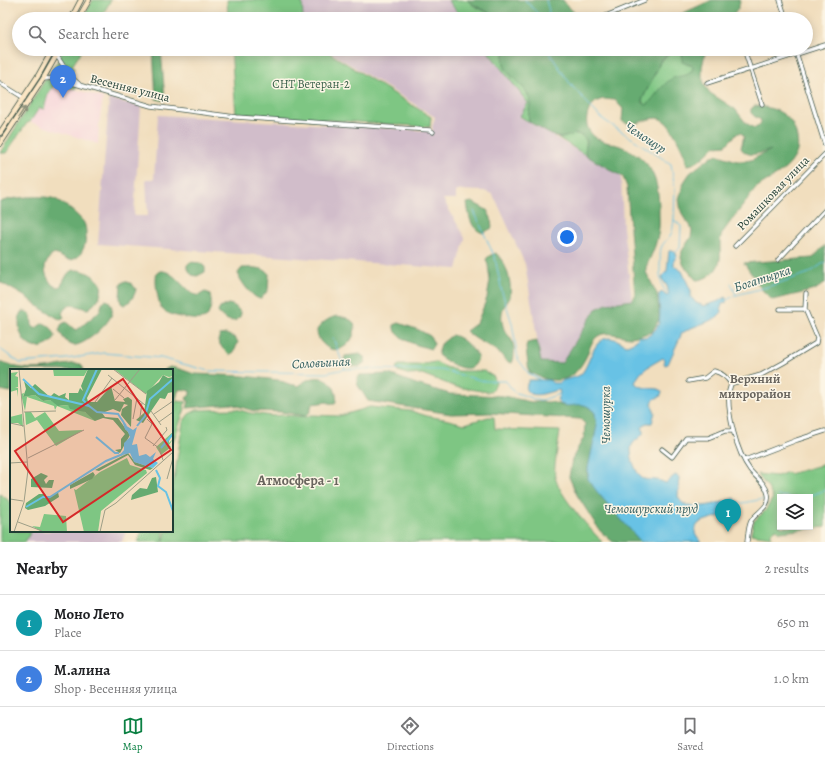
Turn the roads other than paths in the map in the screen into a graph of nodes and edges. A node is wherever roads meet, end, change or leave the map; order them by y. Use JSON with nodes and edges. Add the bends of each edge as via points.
{"nodes":[{"id":1,"x":82,"y":0,"type":"edge"},
{"id":2,"x":89,"y":0,"type":"edge"},
{"id":3,"x":645,"y":0,"type":"edge"},
{"id":4,"x":780,"y":0,"type":"edge"},
{"id":5,"x":75,"y":12,"type":"edge"},
{"id":6,"x":82,"y":12,"type":"edge"},
{"id":7,"x":615,"y":12,"type":"edge"},
{"id":8,"x":784,"y":12,"type":"edge"},
{"id":9,"x":825,"y":45,"type":"edge"},
{"id":10,"x":813,"y":49,"type":"edge"},
{"id":11,"x":49,"y":56,"type":"edge"},
{"id":12,"x":57,"y":56,"type":"joint"},
{"id":13,"x":746,"y":56,"type":"edge"},
{"id":14,"x":791,"y":56,"type":"edge"},
{"id":15,"x":798,"y":56,"type":"edge"},
{"id":16,"x":750,"y":69,"type":"junction"},
{"id":17,"x":38,"y":76,"type":"junction"},
{"id":18,"x":43,"y":79,"type":"junction"},
{"id":19,"x":0,"y":83,"type":"edge"},
{"id":20,"x":707,"y":83,"type":"dead end"},
{"id":21,"x":79,"y":85,"type":"junction"},
{"id":22,"x":24,"y":98,"type":"junction"},
{"id":23,"x":762,"y":104,"type":"dead end"},
{"id":24,"x":8,"y":121,"type":"junction"},
{"id":25,"x":14,"y":125,"type":"junction"},
{"id":26,"x":433,"y":132,"type":"dead end"},
{"id":27,"x":0,"y":133,"type":"edge"},
{"id":28,"x":0,"y":144,"type":"edge"},
{"id":29,"x":825,"y":145,"type":"edge"},
{"id":30,"x":825,"y":154,"type":"edge"},
{"id":31,"x":825,"y":210,"type":"edge"},
{"id":32,"x":735,"y":246,"type":"dead end"},
{"id":33,"x":778,"y":260,"type":"dead end"},
{"id":34,"x":806,"y":293,"type":"dead end"},
{"id":35,"x":780,"y":309,"type":"dead end"},
{"id":36,"x":805,"y":309,"type":"junction"},
{"id":37,"x":688,"y":381,"type":"dead end"},
{"id":38,"x":731,"y":384,"type":"junction"},
{"id":39,"x":733,"y":431,"type":"junction"},
{"id":40,"x":825,"y":431,"type":"edge"},
{"id":41,"x":662,"y":449,"type":"dead end"},
{"id":42,"x":745,"y":460,"type":"junction"},
{"id":43,"x":747,"y":542,"type":"edge"}],
"edges":[{"from":1,"to":5,"type":"main road"},
{"from":2,"to":6,"type":"main road"},
{"from":3,"to":7,"type":"street"},
{"from":4,"to":8,"type":"street"},
{"from":9,"to":10,"type":"street"},
{"from":11,"to":17,"type":"main road"},
{"from":12,"to":18,"type":"main road"},
{"from":12,"to":21,"type":"street"},
{"from":13,"to":16,"type":"street"},
{"from":14,"to":16,"type":"street"},
{"from":15,"to":29,"type":"street"},
{"from":16,"to":20,"type":"street"},
{"from":16,"to":23,"type":"street"},
{"from":17,"to":18,"type":"main road"},
{"from":17,"to":22,"type":"main road"},
{"from":18,"to":21,"type":"street","name":"Весенняя улица","via":[[52,78]]},
{"from":25,"to":18,"type":"main road","one_way":true},
{"from":19,"to":22,"type":"street"},
{"from":21,"to":26,"type":"street","name":"Весенняя улица","via":[[151,106],[236,117]]},
{"from":22,"to":24,"type":"main road"},
{"from":24,"to":25,"type":"main road"},
{"from":24,"to":27,"type":"main road"},
{"from":25,"to":28,"type":"main road"},
{"from":30,"to":32,"type":"street","name":"Ромашковая улица"},
{"from":31,"to":33,"type":"street"},
{"from":34,"to":36,"type":"street"},
{"from":35,"to":36,"type":"street"},
{"from":36,"to":38,"type":"street","via":[[817,337],[816,344],[761,374]]},
{"from":37,"to":38,"type":"street","via":[[705,378],[714,372],[726,378]]},
{"from":38,"to":39,"type":"street","via":[[729,394]]},
{"from":39,"to":41,"type":"street","via":[[725,431],[708,438],[686,438],[672,457]]},
{"from":39,"to":42,"type":"street"},
{"from":40,"to":42,"type":"street"},
{"from":42,"to":43,"type":"street","via":[[750,470],[764,484],[768,494],[766,504],[752,521]]}]}
